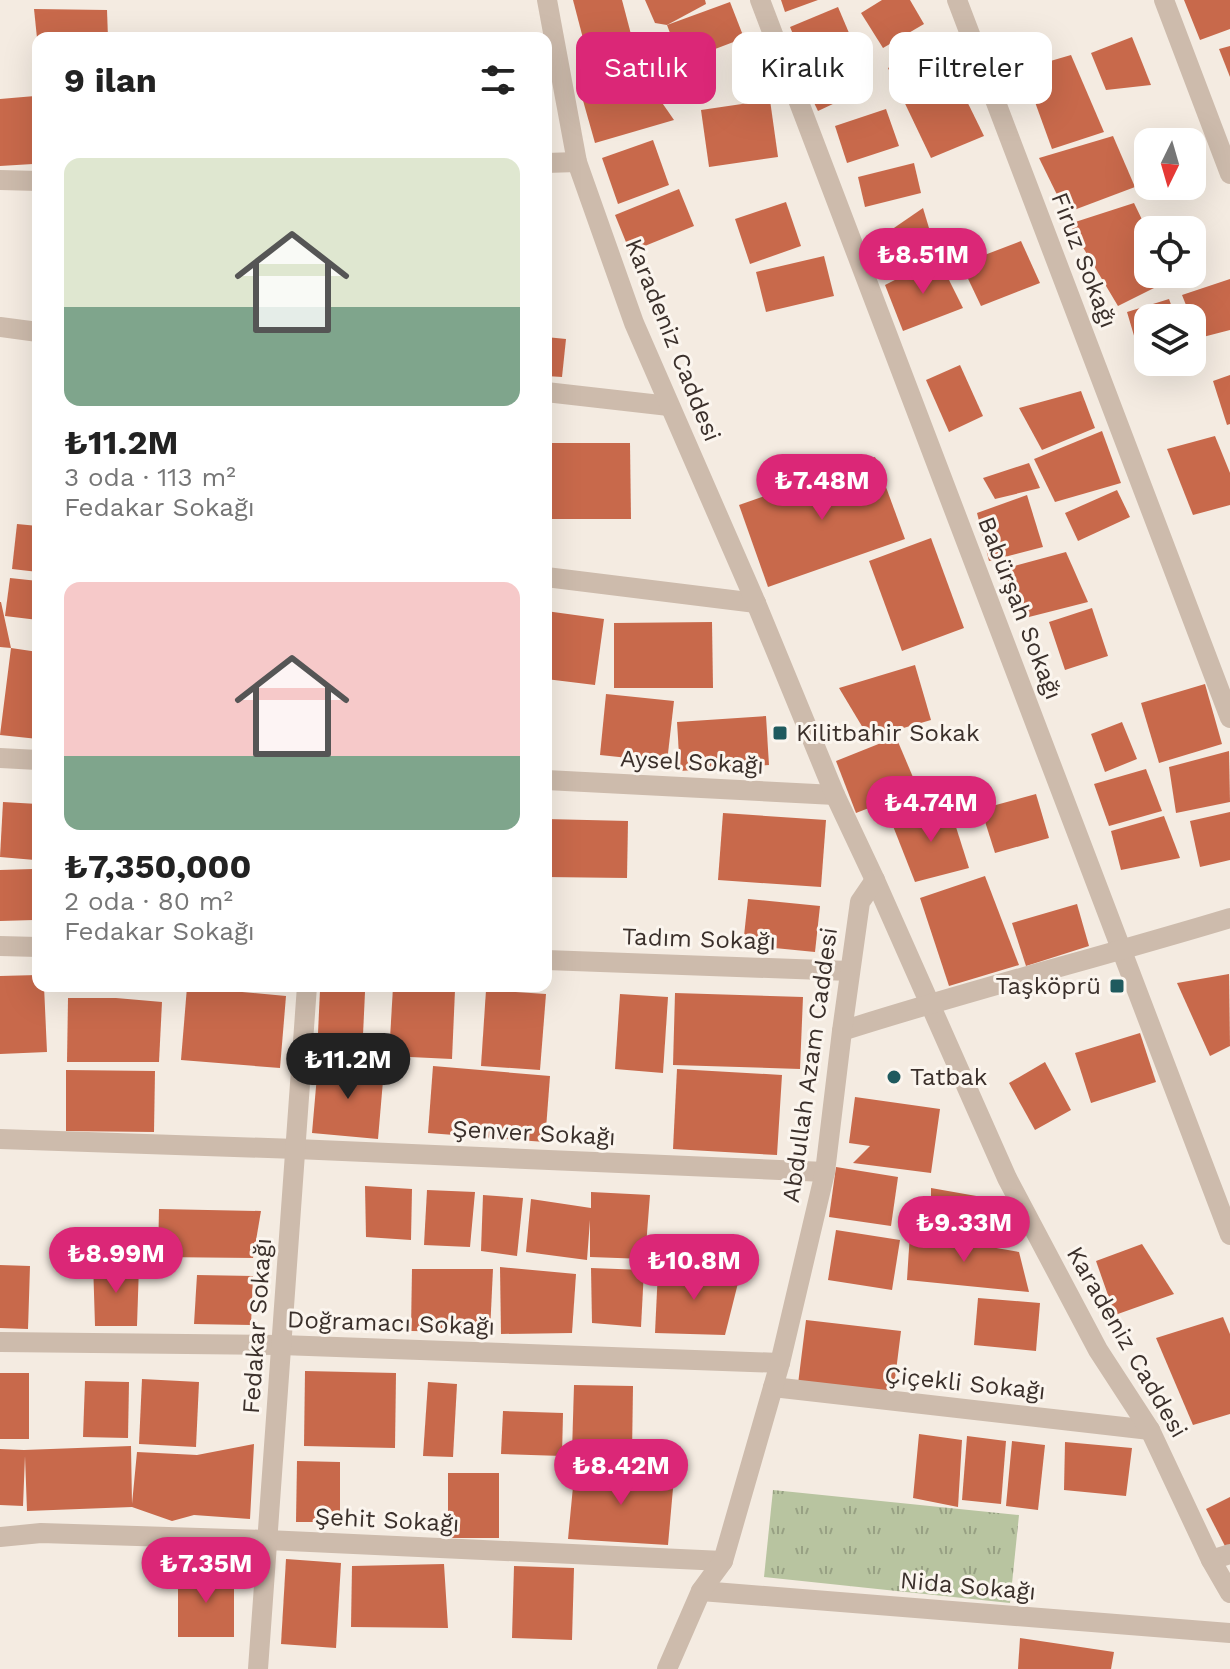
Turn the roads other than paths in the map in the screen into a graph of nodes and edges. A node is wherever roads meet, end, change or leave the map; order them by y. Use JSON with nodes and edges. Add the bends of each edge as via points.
{"nodes":[{"id":1,"x":547,"y":0,"type":"edge"},
{"id":2,"x":760,"y":0,"type":"edge"},
{"id":3,"x":957,"y":0,"type":"edge"},
{"id":4,"x":1164,"y":0,"type":"edge"},
{"id":5,"x":577,"y":162,"type":"junction"},
{"id":6,"x":552,"y":163,"type":"edge"},
{"id":7,"x":1230,"y":174,"type":"edge"},
{"id":8,"x":0,"y":180,"type":"edge"},
{"id":9,"x":32,"y":181,"type":"edge"},
{"id":10,"x":0,"y":327,"type":"edge"},
{"id":11,"x":32,"y":331,"type":"edge"},
{"id":12,"x":552,"y":393,"type":"edge"},
{"id":13,"x":669,"y":406,"type":"junction"},
{"id":14,"x":552,"y":578,"type":"edge"},
{"id":15,"x":756,"y":603,"type":"junction"},
{"id":16,"x":1230,"y":718,"type":"edge"},
{"id":17,"x":0,"y":758,"type":"edge"},
{"id":18,"x":32,"y":760,"type":"edge"},
{"id":19,"x":552,"y":780,"type":"edge"},
{"id":20,"x":835,"y":795,"type":"junction"},
{"id":21,"x":875,"y":880,"type":"junction"},
{"id":22,"x":1230,"y":918,"type":"edge"},
{"id":23,"x":0,"y":946,"type":"edge"},
{"id":24,"x":32,"y":947,"type":"edge"},
{"id":25,"x":1123,"y":951,"type":"junction"},
{"id":26,"x":552,"y":960,"type":"edge"},
{"id":27,"x":850,"y":971,"type":"junction"},
{"id":28,"x":307,"y":992,"type":"edge"},
{"id":29,"x":929,"y":1003,"type":"junction"},
{"id":30,"x":842,"y":1031,"type":"junction"},
{"id":31,"x":0,"y":1139,"type":"edge"},
{"id":32,"x":296,"y":1149,"type":"junction"},
{"id":33,"x":825,"y":1172,"type":"junction"},
{"id":34,"x":1230,"y":1235,"type":"edge"},
{"id":35,"x":0,"y":1342,"type":"edge"},
{"id":36,"x":281,"y":1345,"type":"junction"},
{"id":37,"x":780,"y":1363,"type":"junction"},
{"id":38,"x":773,"y":1387,"type":"junction"},
{"id":39,"x":1150,"y":1430,"type":"junction"},
{"id":40,"x":0,"y":1537,"type":"edge"},
{"id":41,"x":267,"y":1540,"type":"junction"},
{"id":42,"x":1220,"y":1557,"type":"edge"},
{"id":43,"x":723,"y":1561,"type":"junction"},
{"id":44,"x":701,"y":1591,"type":"junction"},
{"id":45,"x":1230,"y":1593,"type":"edge"},
{"id":46,"x":1230,"y":1633,"type":"edge"},
{"id":47,"x":258,"y":1669,"type":"edge"},
{"id":48,"x":667,"y":1669,"type":"edge"}],
"edges":[{"from":1,"to":5,"type":"street","name":"Karadeniz Caddesi"},
{"from":2,"to":25,"type":"street","name":"Babürşah Sokağı"},
{"from":3,"to":16,"type":"street","name":"Firuz Sokağı"},
{"from":4,"to":7,"type":"street"},
{"from":5,"to":6,"type":"street"},
{"from":5,"to":13,"type":"street","name":"Karadeniz Caddesi"},
{"from":8,"to":9,"type":"street"},
{"from":10,"to":11,"type":"street"},
{"from":12,"to":13,"type":"street"},
{"from":13,"to":15,"type":"street","name":"Karadeniz Caddesi"},
{"from":14,"to":15,"type":"street"},
{"from":15,"to":20,"type":"street","name":"Karadeniz Caddesi"},
{"from":17,"to":18,"type":"street"},
{"from":19,"to":20,"type":"street","name":"Aysel Sokağı"},
{"from":20,"to":21,"type":"street","name":"Karadeniz Caddesi"},
{"from":21,"to":27,"type":"street","name":"Abdullah Azam Caddesi","via":[[860,902]]},
{"from":21,"to":29,"type":"street","name":"Karadeniz Caddesi"},
{"from":22,"to":25,"type":"street"},
{"from":23,"to":24,"type":"street"},
{"from":25,"to":29,"type":"street"},
{"from":25,"to":34,"type":"street","name":"Babürşah Sokağı"},
{"from":26,"to":27,"type":"street","name":"Tadım Sokağı"},
{"from":27,"to":30,"type":"street","name":"Abdullah Azam Caddesi"},
{"from":28,"to":32,"type":"street","name":"Fedakar Sokağı"},
{"from":29,"to":30,"type":"street"},
{"from":29,"to":39,"type":"street","name":"Karadeniz Caddesi","via":[[1007,1178],[1098,1350]]},
{"from":30,"to":33,"type":"street","name":"Abdullah Azam Caddesi"},
{"from":31,"to":32,"type":"street","name":"Şenver Sokağı"},
{"from":32,"to":33,"type":"street","name":"Şenver Sokağı"},
{"from":32,"to":36,"type":"street","name":"Fedakar Sokağı"},
{"from":33,"to":37,"type":"street","name":"Abdullah Azam Caddesi"},
{"from":35,"to":36,"type":"street","name":"Doğramacı Sokağı"},
{"from":36,"to":37,"type":"street","name":"Doğramacı Sokağı"},
{"from":36,"to":41,"type":"street","name":"Fedakar Sokağı"},
{"from":37,"to":38,"type":"street","name":"Abdullah Azam Caddesi"},
{"from":38,"to":39,"type":"street","name":"Çiçekli Sokağı"},
{"from":38,"to":43,"type":"street","name":"Abdullah Azam Caddesi"},
{"from":39,"to":42,"type":"street","name":"Karadeniz Caddesi"},
{"from":40,"to":41,"type":"street","name":"Şehit Sokağı","via":[[41,1533]]},
{"from":41,"to":43,"type":"street","name":"Şehit Sokağı"},
{"from":41,"to":47,"type":"street","name":"Fedakar Sokağı"},
{"from":42,"to":45,"type":"street","name":"Karadeniz Caddesi"},
{"from":43,"to":44,"type":"street","name":"Abdullah Azam Caddesi"},
{"from":44,"to":46,"type":"street","name":"Nida Sokağı"},
{"from":44,"to":48,"type":"street","name":"Abdullah Azam Caddesi"}]}
